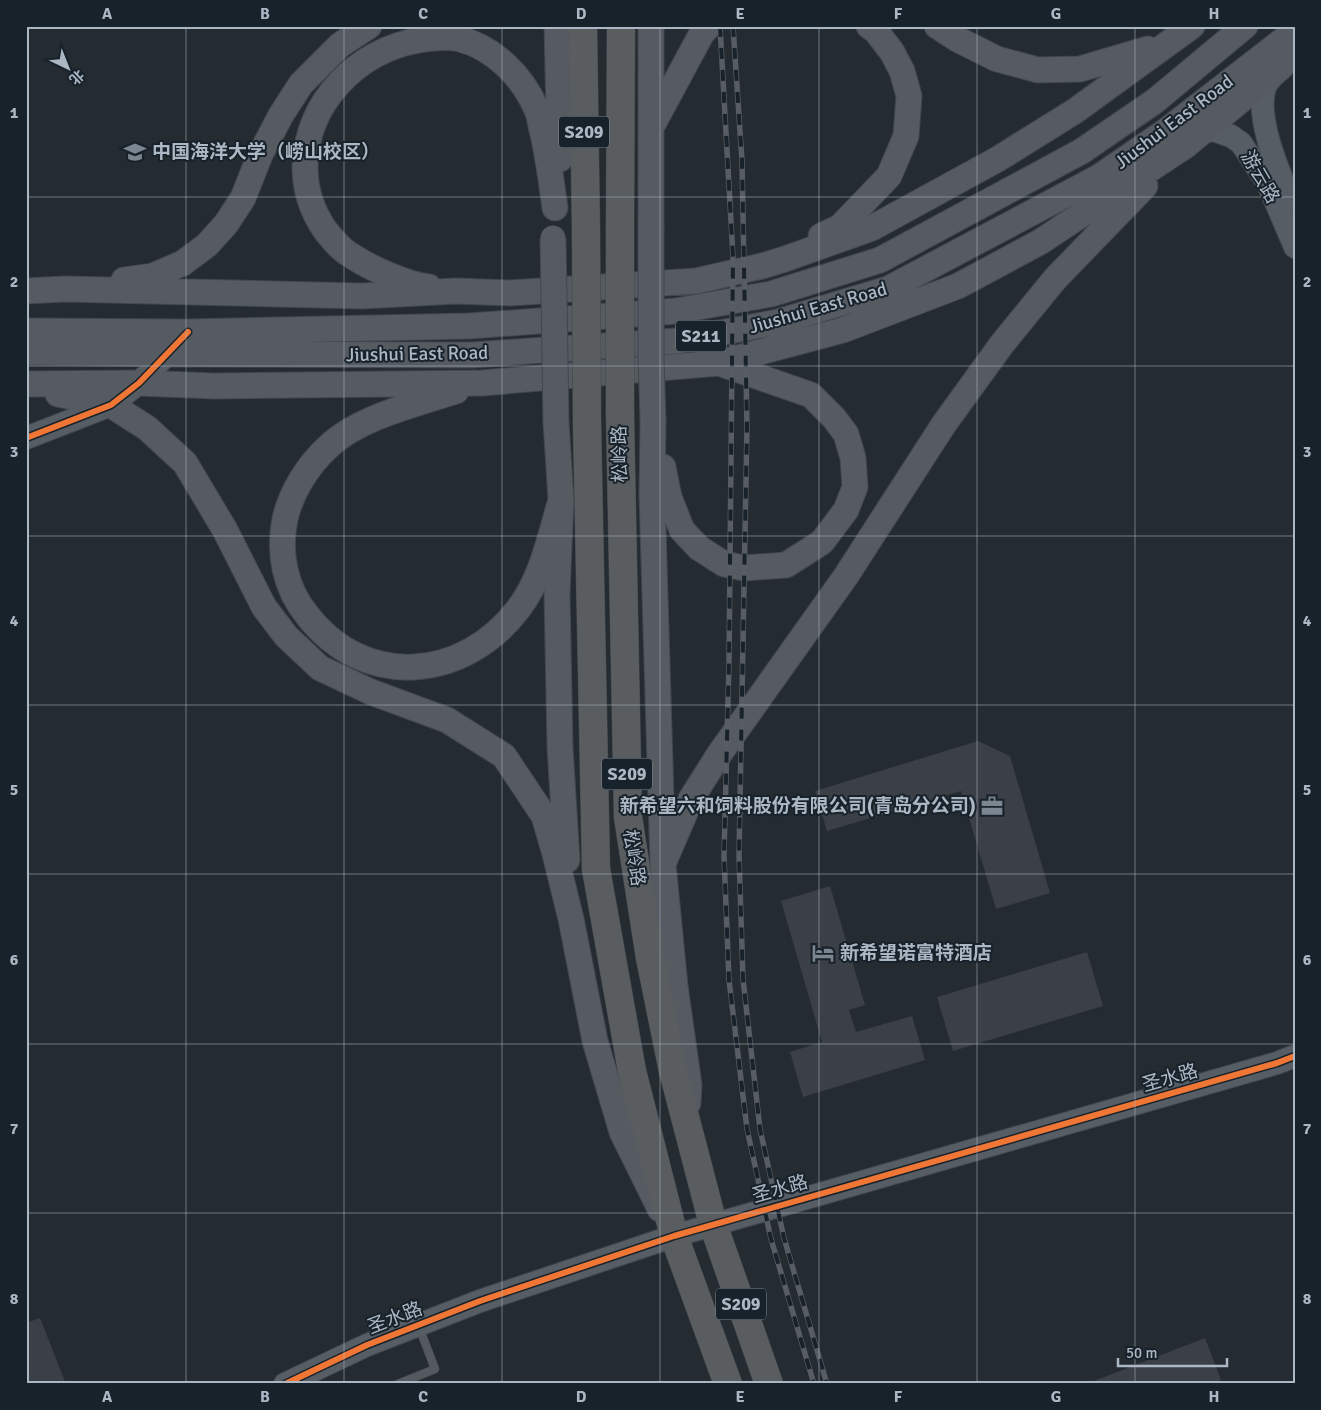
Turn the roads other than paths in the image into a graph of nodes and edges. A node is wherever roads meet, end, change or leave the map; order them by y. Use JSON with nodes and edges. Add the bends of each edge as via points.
{"nodes":[{"id":1,"x":369,"y":26,"type":"edge"},
{"id":2,"x":557,"y":26,"type":"edge"},
{"id":3,"x":583,"y":26,"type":"edge"},
{"id":4,"x":621,"y":26,"type":"edge"},
{"id":5,"x":651,"y":26,"type":"edge"},
{"id":6,"x":709,"y":26,"type":"edge"},
{"id":7,"x":869,"y":26,"type":"edge"},
{"id":8,"x":937,"y":26,"type":"edge"},
{"id":9,"x":1192,"y":26,"type":"edge"},
{"id":10,"x":1244,"y":26,"type":"edge"},
{"id":11,"x":1295,"y":31,"type":"edge"},
{"id":12,"x":1172,"y":40,"type":"junction"},
{"id":13,"x":1287,"y":60,"type":"edge"},
{"id":14,"x":652,"y":127,"type":"junction"},
{"id":15,"x":1204,"y":130,"type":"junction"},
{"id":16,"x":1184,"y":146,"type":"junction"},
{"id":17,"x":555,"y":208,"type":"junction"},
{"id":18,"x":1295,"y":211,"type":"edge"},
{"id":19,"x":1295,"y":247,"type":"edge"},
{"id":20,"x":762,"y":266,"type":"junction"},
{"id":21,"x":65,"y":289,"type":"junction"},
{"id":22,"x":26,"y":291,"type":"edge"},
{"id":23,"x":456,"y":291,"type":"junction"},
{"id":24,"x":26,"y":330,"type":"edge"},
{"id":25,"x":188,"y":332,"type":"junction"},
{"id":26,"x":26,"y":352,"type":"edge"},
{"id":27,"x":168,"y":354,"type":"junction"},
{"id":28,"x":719,"y":362,"type":"junction"},
{"id":29,"x":140,"y":382,"type":"junction"},
{"id":30,"x":482,"y":384,"type":"junction"},
{"id":31,"x":26,"y":386,"type":"edge"},
{"id":32,"x":111,"y":405,"type":"junction"},
{"id":33,"x":654,"y":420,"type":"junction"},
{"id":34,"x":26,"y":438,"type":"edge"},
{"id":35,"x":561,"y":500,"type":"junction"},
{"id":36,"x":663,"y":864,"type":"junction"},
{"id":37,"x":571,"y":919,"type":"junction"},
{"id":38,"x":1295,"y":1056,"type":"edge"},
{"id":39,"x":687,"y":1126,"type":"junction"},
{"id":40,"x":713,"y":1224,"type":"junction"},
{"id":41,"x":674,"y":1236,"type":"junction"},
{"id":42,"x":419,"y":1325,"type":"junction"},
{"id":43,"x":285,"y":1384,"type":"edge"},
{"id":44,"x":398,"y":1384,"type":"edge"},
{"id":45,"x":728,"y":1384,"type":"edge"},
{"id":46,"x":769,"y":1384,"type":"edge"}],
"edges":[{"from":1,"to":21,"type":"main road","via":[[340,45],[301,84],[260,155],[243,198],[207,245],[183,263],[153,276]]},
{"from":2,"to":17,"type":"main road","via":[[560,168]]},
{"from":3,"to":41,"type":"highway","name":"松岭路","number":"S209","bridge":true,"via":[[596,868],[632,1071]]},
{"from":4,"to":39,"type":"highway","name":"松岭路","number":"S209","bridge":true,"via":[[620,416],[628,817],[650,958]]},
{"from":5,"to":14,"type":"main road"},
{"from":6,"to":14,"type":"main road","via":[[702,33]]},
{"from":7,"to":20,"type":"main road","via":[[892,52],[909,96],[906,136],[889,176],[840,227]]},
{"from":8,"to":12,"type":"main road","via":[[997,59],[1038,70],[1080,69]]},
{"from":9,"to":12,"type":"main road"},
{"from":10,"to":25,"type":"main road","name":"Jiushui East Road","number":"S211","via":[[1156,101],[1082,151],[880,260],[771,294],[676,311],[479,325]]},
{"from":11,"to":27,"type":"main road","name":"Jiushui East Road","number":"S211","via":[[1166,131],[1099,178],[888,289],[778,322],[676,341],[472,355]]},
{"from":12,"to":20,"type":"main road","via":[[1075,111],[998,159],[872,228]]},
{"from":13,"to":15,"type":"main road"},
{"from":13,"to":18,"type":"street","name":"游云路","via":[[1265,86],[1263,106],[1267,135]]},
{"from":14,"to":33,"type":"main road","bridge":true,"via":[[651,358]]},
{"from":15,"to":16,"type":"main road"},
{"from":15,"to":19,"type":"street","name":"游云路","via":[[1231,136],[1241,143],[1268,184]]},
{"from":16,"to":28,"type":"main road","via":[[1040,242],[958,286],[843,330]]},
{"from":16,"to":36,"type":"main road","via":[[1055,279],[1002,344],[944,424],[846,576],[720,754],[692,799]]},
{"from":17,"to":23,"type":"main road","via":[[547,148],[536,108],[518,79],[500,60],[478,45],[458,38],[408,42],[362,63],[345,76],[318,111],[306,155],[305,179],[318,220],[333,240],[352,256],[423,287]]},
{"from":17,"to":35,"type":"main road","bridge":true,"via":[[556,422]]},
{"from":20,"to":23,"type":"main road","via":[[696,280],[510,293]]},
{"from":21,"to":22,"type":"main road"},
{"from":21,"to":23,"type":"main road","via":[[362,296]]},
{"from":24,"to":25,"type":"main road","name":"Jiushui East Road","number":"S211"},
{"from":25,"to":27,"type":"street"},
{"from":26,"to":27,"type":"main road","name":"Jiushui East Road","number":"S211"},
{"from":27,"to":29,"type":"street"},
{"from":28,"to":30,"type":"main road"},
{"from":28,"to":33,"type":"main road","via":[[810,395],[846,434],[853,458],[855,487],[846,510],[822,542],[786,566],[744,568],[724,564],[699,548],[682,530],[669,497]]},
{"from":29,"to":30,"type":"main road","via":[[214,386]]},
{"from":29,"to":31,"type":"main road"},
{"from":29,"to":32,"type":"street"},
{"from":30,"to":35,"type":"main road","via":[[391,412],[347,432],[313,463],[288,505],[282,534],[289,585],[299,606],[336,645],[359,658],[384,666],[413,668],[453,659],[490,639],[519,608],[538,575]]},
{"from":31,"to":32,"type":"main road"},
{"from":32,"to":34,"type":"street"},
{"from":32,"to":37,"type":"main road","via":[[147,428],[185,462],[225,530],[264,607],[286,636],[320,668],[371,692],[447,720],[504,756],[544,816]]},
{"from":33,"to":36,"type":"main road","via":[[652,495]]},
{"from":35,"to":37,"type":"main road","via":[[557,593],[560,747]]},
{"from":36,"to":39,"type":"main road","via":[[689,1085]]},
{"from":37,"to":41,"type":"main road","via":[[595,1041],[622,1132]]},
{"from":38,"to":40,"type":"street","name":"圣水路"},
{"from":39,"to":40,"type":"highway","name":"松岭路","number":"S209"},
{"from":40,"to":41,"type":"street","name":"圣水路"},
{"from":40,"to":46,"type":"highway","name":"松岭路","number":"S209"},
{"from":41,"to":42,"type":"street","name":"圣水路","via":[[480,1301]]},
{"from":41,"to":45,"type":"highway","name":"松岭路","number":"S209"},
{"from":42,"to":43,"type":"street","name":"圣水路","via":[[367,1345]]},
{"from":42,"to":44,"type":"lane","via":[[435,1369]]}]}
